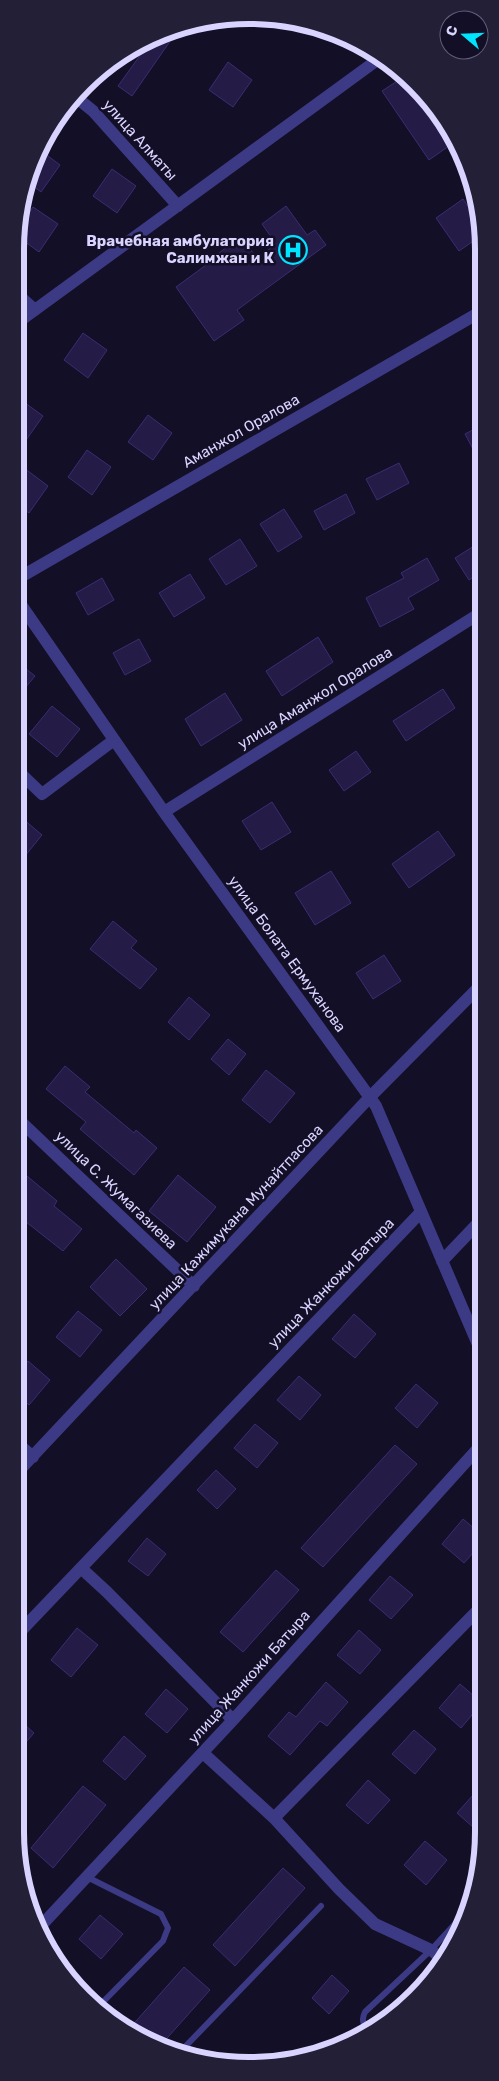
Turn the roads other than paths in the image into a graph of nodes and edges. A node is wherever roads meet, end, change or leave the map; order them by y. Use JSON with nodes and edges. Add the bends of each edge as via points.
{"nodes":[{"id":1,"x":375,"y":62,"type":"edge"},
{"id":2,"x":80,"y":101,"type":"edge"},
{"id":3,"x":178,"y":206,"type":"junction"},
{"id":4,"x":24,"y":300,"type":"edge"},
{"id":5,"x":36,"y":310,"type":"junction"},
{"id":6,"x":475,"y":315,"type":"edge"},
{"id":7,"x":24,"y":318,"type":"edge"},
{"id":8,"x":24,"y":575,"type":"edge"},
{"id":9,"x":24,"y":609,"type":"edge"},
{"id":10,"x":475,"y":616,"type":"edge"},
{"id":11,"x":114,"y":740,"type":"junction"},
{"id":12,"x":24,"y":777,"type":"edge"},
{"id":13,"x":164,"y":812,"type":"junction"},
{"id":14,"x":475,"y":991,"type":"edge"},
{"id":15,"x":370,"y":1097,"type":"junction"},
{"id":16,"x":24,"y":1125,"type":"edge"},
{"id":17,"x":421,"y":1212,"type":"junction"},
{"id":18,"x":475,"y":1226,"type":"edge"},
{"id":19,"x":442,"y":1261,"type":"junction"},
{"id":20,"x":194,"y":1286,"type":"junction"},
{"id":21,"x":475,"y":1338,"type":"edge"},
{"id":22,"x":24,"y":1448,"type":"edge"},
{"id":23,"x":475,"y":1452,"type":"edge"},
{"id":24,"x":33,"y":1458,"type":"junction"},
{"id":25,"x":24,"y":1467,"type":"edge"},
{"id":26,"x":82,"y":1569,"type":"junction"},
{"id":27,"x":475,"y":1613,"type":"edge"},
{"id":28,"x":24,"y":1628,"type":"edge"},
{"id":29,"x":233,"y":1720,"type":"junction"},
{"id":30,"x":203,"y":1753,"type":"junction"},
{"id":31,"x":274,"y":1818,"type":"junction"},
{"id":32,"x":87,"y":1877,"type":"junction"},
{"id":33,"x":321,"y":1906,"type":"dead end"},
{"id":34,"x":43,"y":1923,"type":"edge"},
{"id":35,"x":456,"y":1923,"type":"edge"},
{"id":36,"x":431,"y":1950,"type":"junction"},
{"id":37,"x":438,"y":1956,"type":"edge"},
{"id":38,"x":103,"y":2002,"type":"edge"},
{"id":39,"x":365,"y":2025,"type":"edge"},
{"id":40,"x":184,"y":2048,"type":"edge"}],
"edges":[{"from":1,"to":3,"type":"street"},
{"from":2,"to":3,"type":"street","name":"улица Алматы"},
{"from":3,"to":5,"type":"street"},
{"from":4,"to":5,"type":"street"},
{"from":5,"to":7,"type":"street"},
{"from":6,"to":8,"type":"street","name":"Аманжол Оралова"},
{"from":9,"to":11,"type":"street","name":"улица Болата Ермуханова"},
{"from":10,"to":13,"type":"street","name":"улица Аманжол Оралова"},
{"from":11,"to":12,"type":"street","via":[[42,794]]},
{"from":11,"to":13,"type":"street","name":"улица Болата Ермуханова"},
{"from":13,"to":15,"type":"street","name":"улица Болата Ермуханова"},
{"from":14,"to":15,"type":"street","name":"улица Кажимукана Мунайтпасова"},
{"from":15,"to":17,"type":"street","name":"улица Болата Ермуханова"},
{"from":15,"to":20,"type":"street","name":"улица Кажимукана Мунайтпасова"},
{"from":16,"to":20,"type":"street","name":"улица С. Жумагазиева"},
{"from":17,"to":19,"type":"street","name":"улица Болата Ермуханова"},
{"from":17,"to":26,"type":"street","name":"улица Жанкожи Батыра"},
{"from":18,"to":19,"type":"street"},
{"from":19,"to":21,"type":"street","name":"улица Болата Ермуханова"},
{"from":20,"to":24,"type":"street","name":"улица Кажимукана Мунайтпасова"},
{"from":22,"to":24,"type":"street"},
{"from":23,"to":29,"type":"street","name":"улица Жанкожи Батыра"},
{"from":24,"to":25,"type":"street","name":"улица Кажимукана Мунайтпасова"},
{"from":26,"to":28,"type":"street","name":"улица Жанкожи Батыра"},
{"from":26,"to":29,"type":"street"},
{"from":27,"to":31,"type":"street"},
{"from":29,"to":30,"type":"street","name":"улица Жанкожи Батыра"},
{"from":30,"to":31,"type":"street"},
{"from":30,"to":32,"type":"street","name":"улица Жанкожи Батыра"},
{"from":31,"to":36,"type":"street","via":[[375,1924]]},
{"from":32,"to":34,"type":"street","name":"улица Жанкожи Батыра"},
{"from":32,"to":38,"type":"lane","via":[[161,1914],[168,1928],[163,1941]]},
{"from":33,"to":40,"type":"lane"},
{"from":35,"to":36,"type":"lane"},
{"from":36,"to":37,"type":"street"},
{"from":36,"to":39,"type":"lane","via":[[365,2012],[362,2018]]}]}
